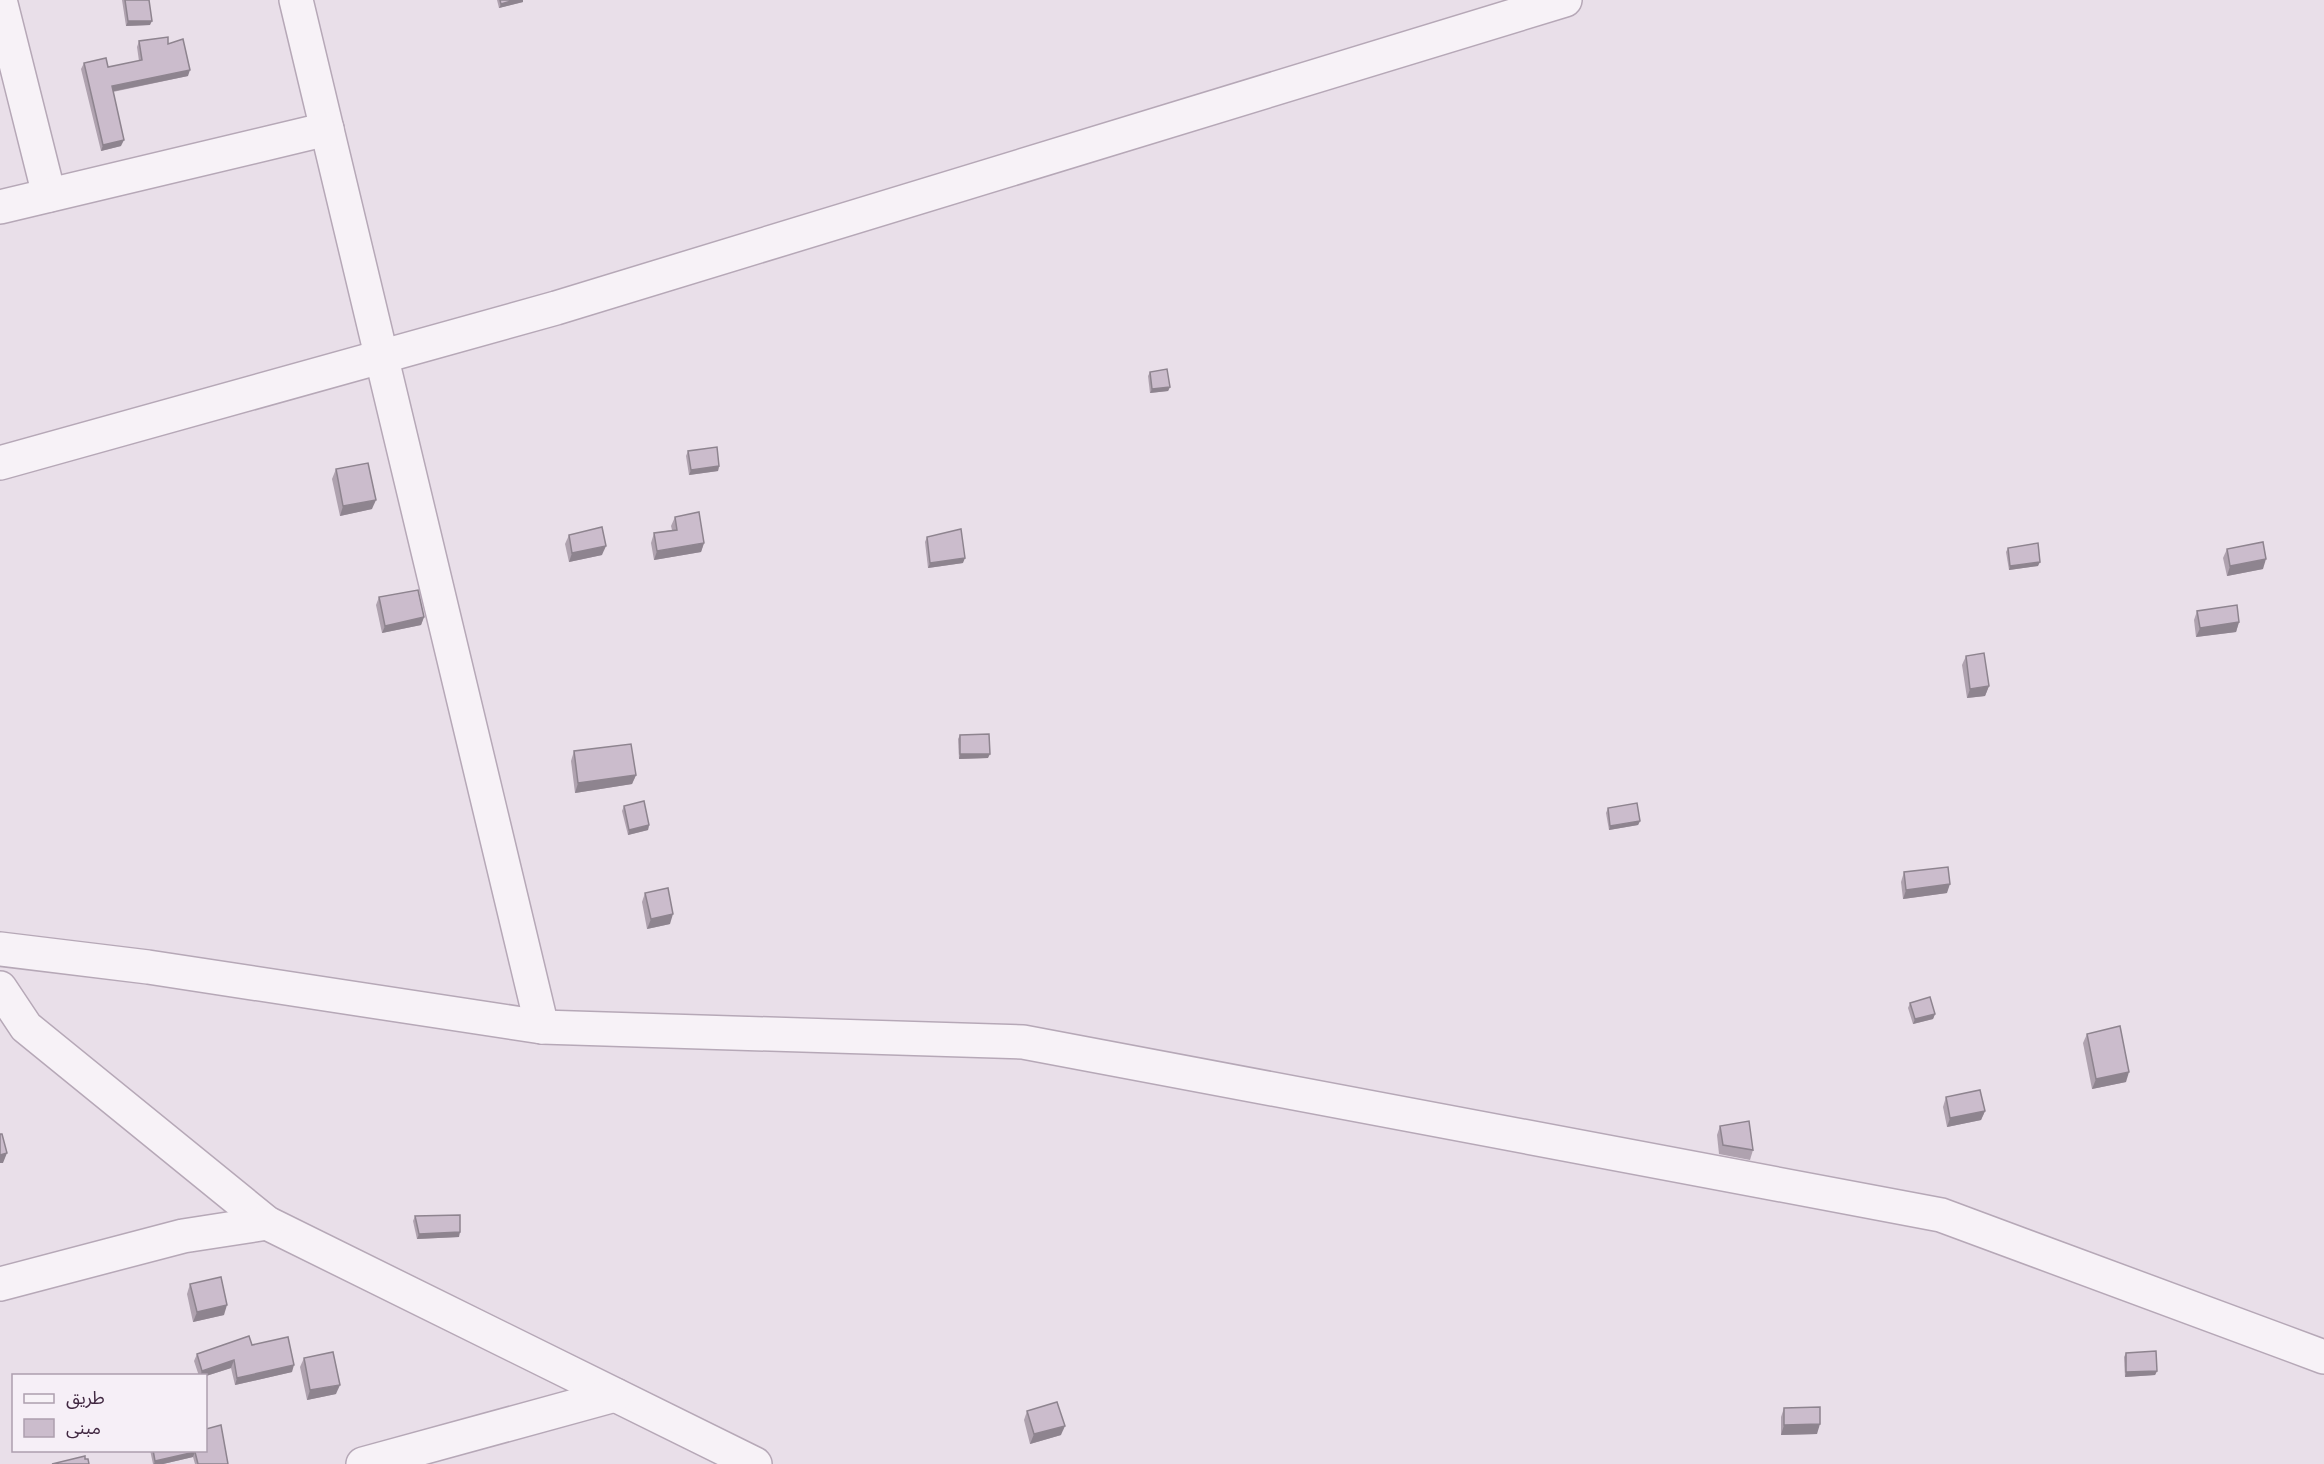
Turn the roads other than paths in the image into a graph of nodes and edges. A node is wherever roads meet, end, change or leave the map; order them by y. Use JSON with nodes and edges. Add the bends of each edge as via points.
{"nodes":[{"id":1,"x":0,"y":0,"type":"edge"},
{"id":2,"x":296,"y":0,"type":"edge"},
{"id":3,"x":1565,"y":0,"type":"edge"},
{"id":4,"x":327,"y":129,"type":"junction"},
{"id":5,"x":49,"y":195,"type":"junction"},
{"id":6,"x":0,"y":207,"type":"edge"},
{"id":7,"x":382,"y":356,"type":"junction"},
{"id":8,"x":0,"y":463,"type":"edge"},
{"id":9,"x":0,"y":949,"type":"edge"},
{"id":10,"x":0,"y":988,"type":"edge"},
{"id":11,"x":542,"y":1027,"type":"junction"},
{"id":12,"x":267,"y":1223,"type":"junction"},
{"id":13,"x":0,"y":1284,"type":"edge"},
{"id":14,"x":2324,"y":1357,"type":"edge"},
{"id":15,"x":615,"y":1395,"type":"junction"},
{"id":16,"x":363,"y":1464,"type":"edge"},
{"id":17,"x":755,"y":1464,"type":"edge"}],
"edges":[{"from":1,"to":5,"type":"street"},
{"from":2,"to":4,"type":"street"},
{"from":3,"to":7,"type":"street","via":[[568,304]]},
{"from":4,"to":5,"type":"street"},
{"from":4,"to":7,"type":"street"},
{"from":5,"to":6,"type":"street"},
{"from":7,"to":8,"type":"street"},
{"from":7,"to":11,"type":"street"},
{"from":9,"to":11,"type":"street"},
{"from":10,"to":12,"type":"street","via":[[26,1027]]},
{"from":11,"to":14,"type":"street","via":[[1023,1042],[1941,1215]]},
{"from":12,"to":13,"type":"street","via":[[183,1236]]},
{"from":12,"to":15,"type":"street"},
{"from":15,"to":16,"type":"street"},
{"from":15,"to":17,"type":"street"}]}
